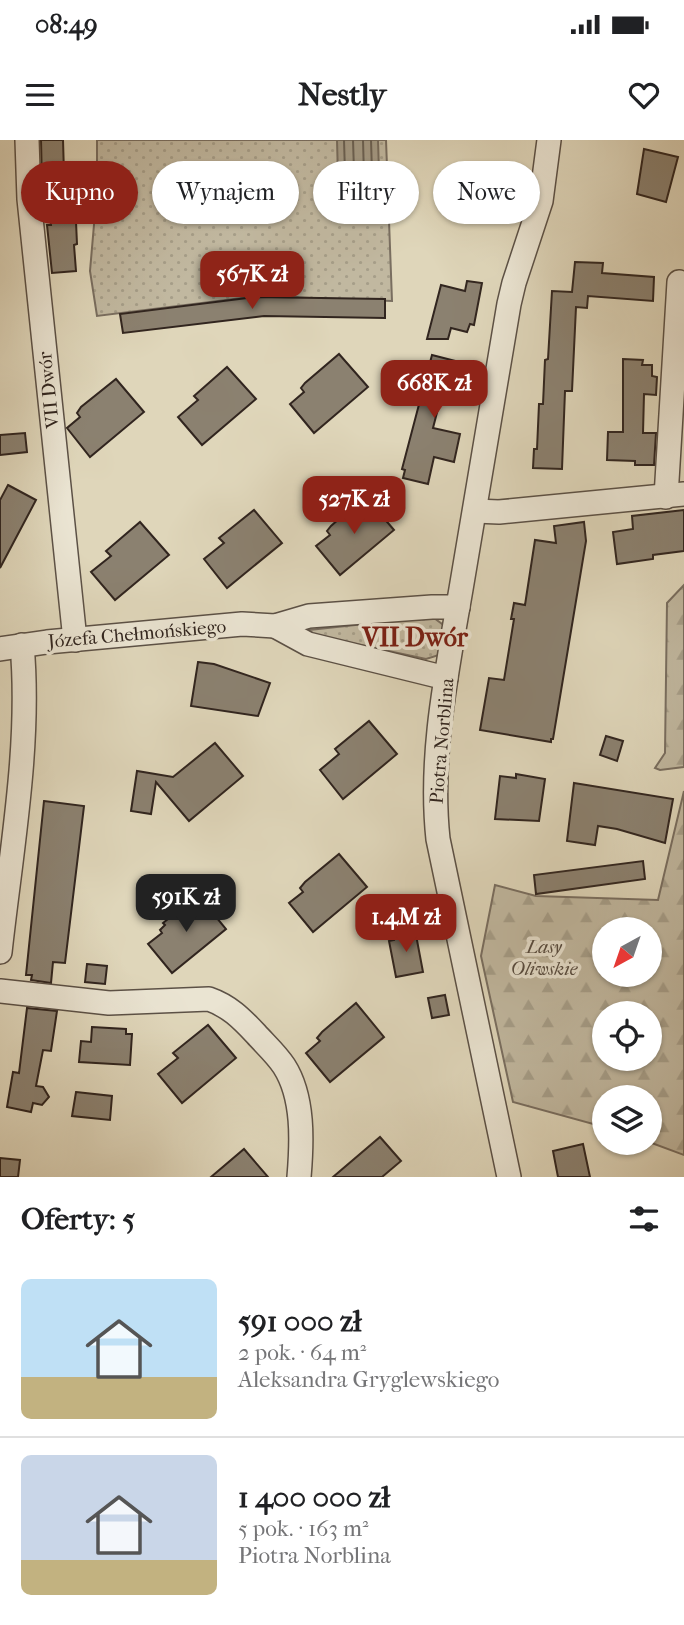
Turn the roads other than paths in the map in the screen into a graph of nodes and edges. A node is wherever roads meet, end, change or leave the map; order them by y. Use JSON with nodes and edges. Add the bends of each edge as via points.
{"nodes":[{"id":1,"x":27,"y":140,"type":"edge"},
{"id":2,"x":549,"y":140,"type":"edge"},
{"id":3,"x":679,"y":282,"type":"dead end"},
{"id":4,"x":675,"y":496,"type":"edge"},
{"id":5,"x":475,"y":511,"type":"junction"},
{"id":6,"x":458,"y":607,"type":"junction"},
{"id":7,"x":275,"y":626,"type":"junction"},
{"id":8,"x":75,"y":640,"type":"junction"},
{"id":9,"x":11,"y":647,"type":"edge"},
{"id":10,"x":446,"y":678,"type":"junction"},
{"id":11,"x":0,"y":951,"type":"edge"},
{"id":12,"x":0,"y":991,"type":"edge"},
{"id":13,"x":299,"y":1177,"type":"edge"},
{"id":14,"x":509,"y":1177,"type":"edge"}],
"edges":[{"from":1,"to":8,"type":"street","name":"VII Dwór","via":[[29,199]]},
{"from":2,"to":5,"type":"street","name":"Piotra Norblina","via":[[541,201],[509,304]]},
{"from":3,"to":4,"type":"street"},
{"from":4,"to":5,"type":"street"},
{"from":5,"to":6,"type":"street","name":"Piotra Norblina"},
{"from":6,"to":7,"type":"street","name":"Józefa Chełmońskiego","via":[[309,616]]},
{"from":6,"to":10,"type":"street","name":"Piotra Norblina"},
{"from":7,"to":8,"type":"street","name":"Józefa Chełmońskiego","via":[[242,624]]},
{"from":7,"to":10,"type":"street","name":"Józefa Chełmońskiego","via":[[308,644]]},
{"from":8,"to":9,"type":"street","name":"Józefa Chełmońskiego"},
{"from":9,"to":11,"type":"street","via":[[25,675],[21,767]]},
{"from":10,"to":14,"type":"street","name":"Piotra Norblina","via":[[435,813]]},
{"from":12,"to":13,"type":"street","via":[[108,1003],[209,999],[221,1003],[257,1035],[292,1081],[301,1126]]}]}
